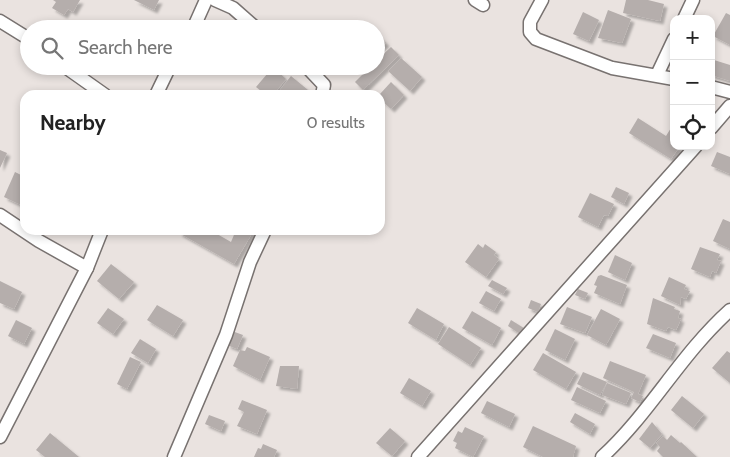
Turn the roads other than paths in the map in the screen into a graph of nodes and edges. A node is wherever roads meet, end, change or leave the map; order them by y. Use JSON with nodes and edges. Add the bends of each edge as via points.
{"nodes":[{"id":1,"x":206,"y":0,"type":"edge"},
{"id":2,"x":215,"y":0,"type":"edge"},
{"id":3,"x":542,"y":0,"type":"edge"},
{"id":4,"x":693,"y":0,"type":"edge"},
{"id":5,"x":686,"y":15,"type":"edge"},
{"id":6,"x":197,"y":20,"type":"edge"},
{"id":7,"x":246,"y":20,"type":"edge"},
{"id":8,"x":0,"y":21,"type":"edge"},
{"id":9,"x":20,"y":33,"type":"edge"},
{"id":10,"x":670,"y":47,"type":"edge"},
{"id":11,"x":77,"y":75,"type":"edge"},
{"id":12,"x":166,"y":75,"type":"edge"},
{"id":13,"x":315,"y":75,"type":"edge"},
{"id":14,"x":657,"y":75,"type":"junction"},
{"id":15,"x":670,"y":78,"type":"edge"},
{"id":16,"x":715,"y":88,"type":"edge"},
{"id":17,"x":98,"y":90,"type":"edge"},
{"id":18,"x":158,"y":90,"type":"edge"},
{"id":19,"x":323,"y":90,"type":"edge"},
{"id":20,"x":730,"y":92,"type":"edge"},
{"id":21,"x":730,"y":106,"type":"edge"},
{"id":22,"x":715,"y":123,"type":"edge"},
{"id":23,"x":692,"y":150,"type":"edge"},
{"id":24,"x":0,"y":215,"type":"edge"},
{"id":25,"x":20,"y":228,"type":"edge"},
{"id":26,"x":31,"y":235,"type":"edge"},
{"id":27,"x":100,"y":235,"type":"edge"},
{"id":28,"x":262,"y":235,"type":"edge"},
{"id":29,"x":87,"y":268,"type":"junction"},
{"id":30,"x":730,"y":310,"type":"edge"},
{"id":31,"x":0,"y":436,"type":"edge"},
{"id":32,"x":174,"y":457,"type":"edge"},
{"id":33,"x":418,"y":457,"type":"edge"},
{"id":34,"x":602,"y":457,"type":"edge"}],
"edges":[{"from":1,"to":6,"type":"street"},
{"from":2,"to":7,"type":"street"},
{"from":3,"to":14,"type":"street","via":[[530,22],[530,32],[536,39],[612,68]]},
{"from":4,"to":5,"type":"street"},
{"from":8,"to":9,"type":"street"},
{"from":10,"to":14,"type":"street"},
{"from":11,"to":17,"type":"street"},
{"from":12,"to":18,"type":"street"},
{"from":13,"to":19,"type":"street","via":[[324,84]]},
{"from":14,"to":15,"type":"street"},
{"from":16,"to":20,"type":"street"},
{"from":21,"to":22,"type":"street"},
{"from":23,"to":33,"type":"street"},
{"from":24,"to":25,"type":"street"},
{"from":26,"to":29,"type":"street"},
{"from":27,"to":29,"type":"street"},
{"from":28,"to":32,"type":"street","via":[[226,335]]},
{"from":29,"to":31,"type":"street"},
{"from":30,"to":34,"type":"street","via":[[682,360],[634,426]]}]}
